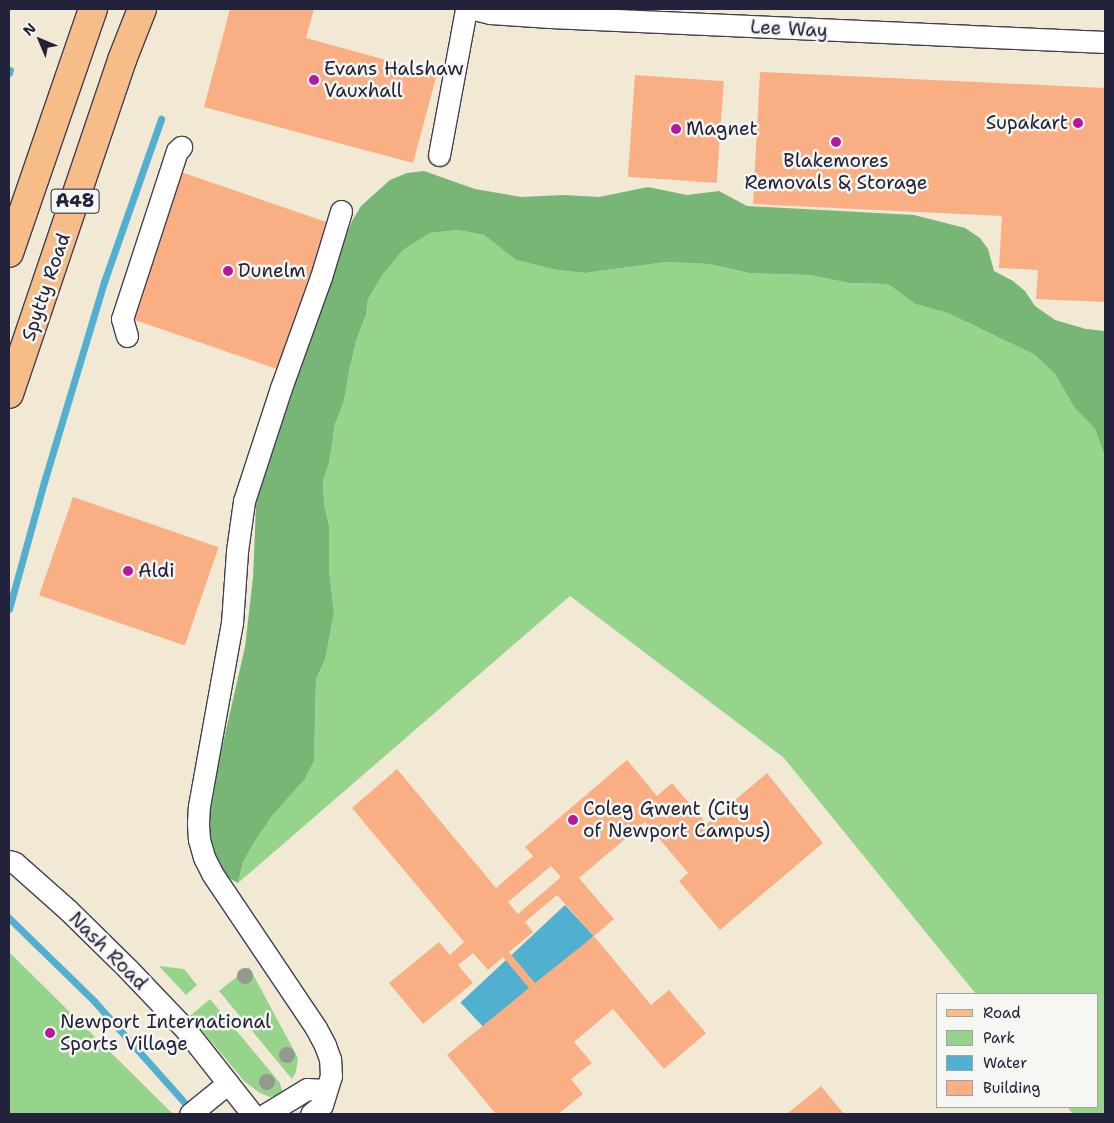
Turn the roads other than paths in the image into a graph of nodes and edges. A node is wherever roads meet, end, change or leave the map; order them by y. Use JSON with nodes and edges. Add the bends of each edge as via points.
{"nodes":[{"id":1,"x":93,"y":9,"type":"edge"},
{"id":2,"x":142,"y":9,"type":"edge"},
{"id":3,"x":466,"y":9,"type":"edge"},
{"id":4,"x":474,"y":9,"type":"edge"},
{"id":5,"x":550,"y":13,"type":"edge"},
{"id":6,"x":718,"y":17,"type":"edge"},
{"id":7,"x":1105,"y":42,"type":"edge"},
{"id":8,"x":181,"y":147,"type":"dead end"},
{"id":9,"x":438,"y":154,"type":"dead end"},
{"id":10,"x":341,"y":210,"type":"dead end"},
{"id":11,"x":9,"y":253,"type":"edge"},
{"id":12,"x":127,"y":336,"type":"dead end"},
{"id":13,"x":9,"y":394,"type":"edge"},
{"id":14,"x":11,"y":857,"type":"edge"},
{"id":15,"x":228,"y":1084,"type":"junction"},
{"id":16,"x":325,"y":1090,"type":"junction"},
{"id":17,"x":197,"y":1108,"type":"edge"},
{"id":18,"x":252,"y":1114,"type":"edge"},
{"id":19,"x":266,"y":1114,"type":"edge"},
{"id":20,"x":311,"y":1114,"type":"edge"}],
"edges":[{"from":1,"to":11,"type":"main road","number":"A48"},
{"from":2,"to":13,"type":"main road","name":"Spytty Road","number":"A48"},
{"from":3,"to":9,"type":"street"},
{"from":4,"to":5,"type":"street","name":"Lee Way","via":[[490,13]]},
{"from":5,"to":6,"type":"street","name":"Lee Way"},
{"from":6,"to":7,"type":"street","name":"Lee Way"},
{"from":8,"to":12,"type":"street","via":[[122,319]]},
{"from":10,"to":16,"type":"street","via":[[244,501],[232,623],[199,806],[198,839],[212,873],[316,1028],[330,1059],[331,1076]]},
{"from":14,"to":15,"type":"street","name":"Nash Road","via":[[128,969],[186,1030]]},
{"from":15,"to":17,"type":"street"},
{"from":15,"to":18,"type":"street","name":"Nash Road"},
{"from":16,"to":19,"type":"street","via":[[307,1089]]},
{"from":16,"to":20,"type":"street","via":[[322,1105]]}]}
